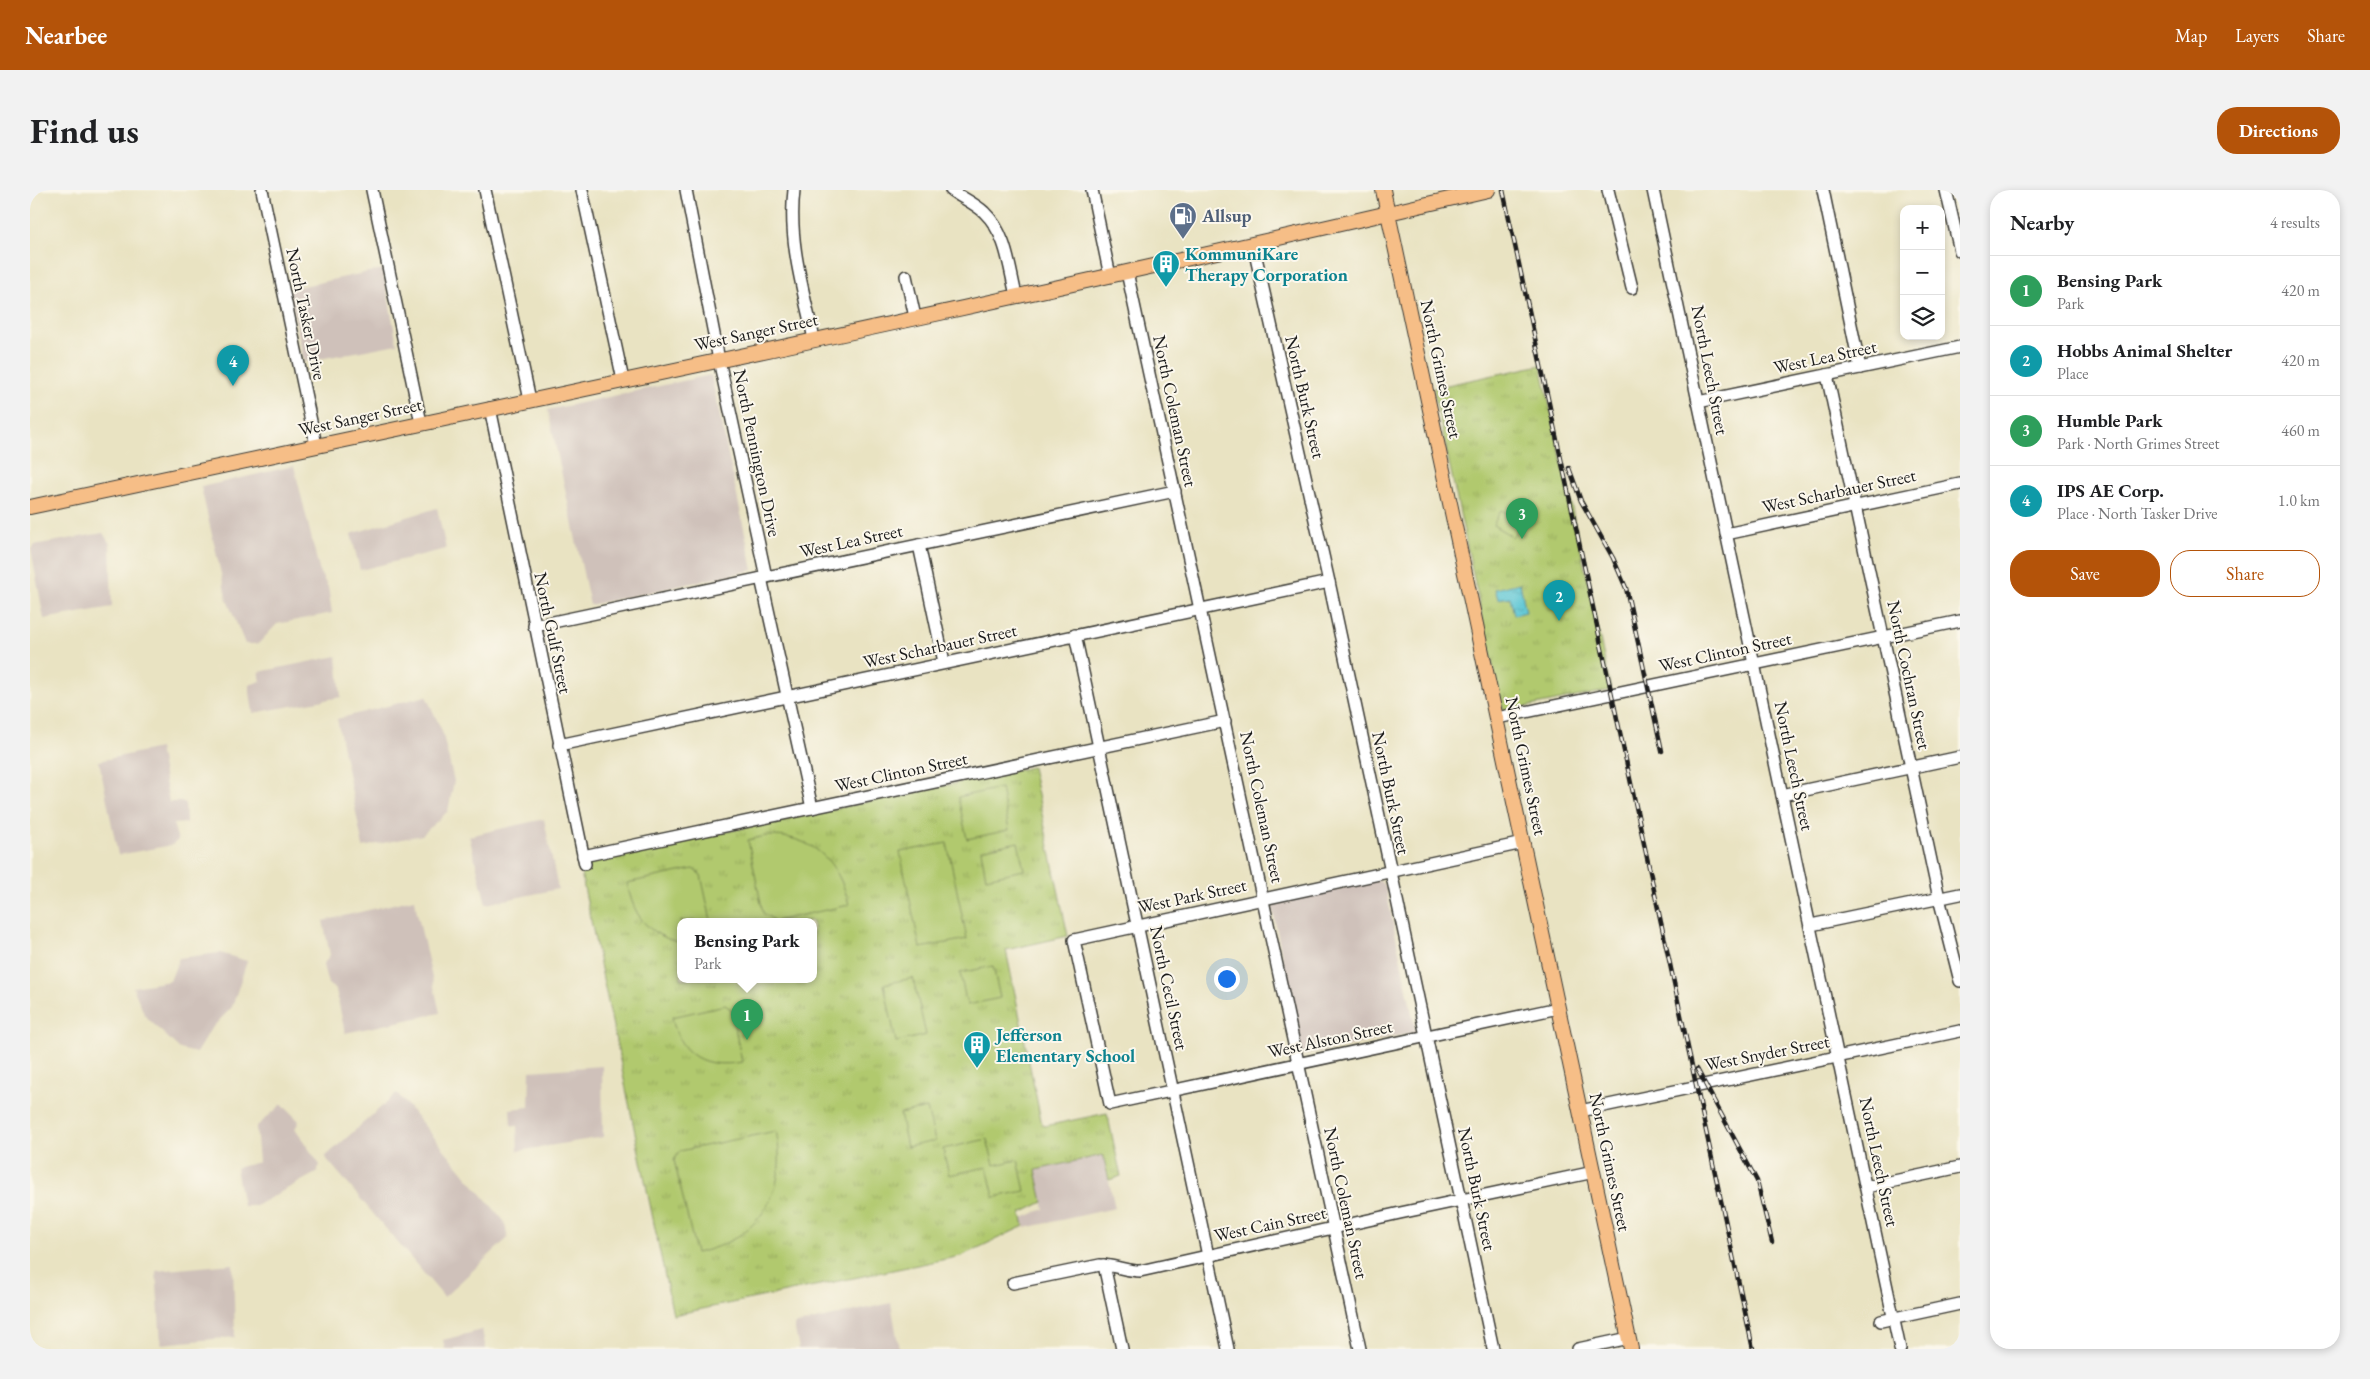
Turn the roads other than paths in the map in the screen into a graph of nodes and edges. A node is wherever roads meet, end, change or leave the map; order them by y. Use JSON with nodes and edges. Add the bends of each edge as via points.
{"nodes":[{"id":1,"x":262,"y":190,"type":"edge"},
{"id":2,"x":372,"y":190,"type":"edge"},
{"id":3,"x":485,"y":190,"type":"edge"},
{"id":4,"x":582,"y":190,"type":"edge"},
{"id":5,"x":686,"y":190,"type":"edge"},
{"id":6,"x":794,"y":190,"type":"edge"},
{"id":7,"x":951,"y":190,"type":"edge"},
{"id":8,"x":1092,"y":190,"type":"edge"},
{"id":9,"x":1383,"y":190,"type":"edge"},
{"id":10,"x":1488,"y":190,"type":"edge"},
{"id":11,"x":1608,"y":190,"type":"edge"},
{"id":12,"x":1653,"y":190,"type":"edge"},
{"id":13,"x":1823,"y":190,"type":"edge"},
{"id":14,"x":1946,"y":190,"type":"edge"},
{"id":15,"x":1389,"y":215,"type":"junction"},
{"id":16,"x":1253,"y":244,"type":"junction"},
{"id":17,"x":1960,"y":251,"type":"edge"},
{"id":18,"x":1127,"y":272,"type":"junction"},
{"id":19,"x":906,"y":276,"type":"dead end"},
{"id":20,"x":1110,"y":276,"type":"junction"},
{"id":21,"x":1632,"y":288,"type":"dead end"},
{"id":22,"x":1016,"y":296,"type":"junction"},
{"id":23,"x":915,"y":317,"type":"junction"},
{"id":24,"x":814,"y":339,"type":"junction"},
{"id":25,"x":1960,"y":349,"type":"edge"},
{"id":26,"x":719,"y":360,"type":"junction"},
{"id":27,"x":1860,"y":368,"type":"junction"},
{"id":28,"x":1827,"y":375,"type":"junction"},
{"id":29,"x":622,"y":380,"type":"junction"},
{"id":30,"x":530,"y":400,"type":"junction"},
{"id":31,"x":1698,"y":402,"type":"junction"},
{"id":32,"x":490,"y":408,"type":"junction"},
{"id":33,"x":421,"y":423,"type":"junction"},
{"id":34,"x":316,"y":445,"type":"junction"},
{"id":35,"x":1960,"y":484,"type":"edge"},
{"id":36,"x":1175,"y":490,"type":"junction"},
{"id":37,"x":1854,"y":506,"type":"junction"},
{"id":38,"x":30,"y":507,"type":"edge"},
{"id":39,"x":1726,"y":534,"type":"junction"},
{"id":40,"x":919,"y":544,"type":"junction"},
{"id":41,"x":764,"y":578,"type":"junction"},
{"id":42,"x":1329,"y":582,"type":"junction"},
{"id":43,"x":1201,"y":609,"type":"junction"},
{"id":44,"x":1960,"y":621,"type":"edge"},
{"id":45,"x":534,"y":626,"type":"junction"},
{"id":46,"x":1075,"y":635,"type":"junction"},
{"id":47,"x":1883,"y":637,"type":"junction"},
{"id":48,"x":944,"y":662,"type":"junction"},
{"id":49,"x":1754,"y":664,"type":"junction"},
{"id":50,"x":787,"y":696,"type":"junction"},
{"id":51,"x":1497,"y":718,"type":"junction"},
{"id":52,"x":1225,"y":721,"type":"junction"},
{"id":53,"x":559,"y":745,"type":"junction"},
{"id":54,"x":1099,"y":748,"type":"junction"},
{"id":55,"x":1960,"y":757,"type":"edge"},
{"id":56,"x":1911,"y":768,"type":"junction"},
{"id":57,"x":1782,"y":795,"type":"junction"},
{"id":58,"x":812,"y":808,"type":"junction"},
{"id":59,"x":1523,"y":842,"type":"junction"},
{"id":60,"x":584,"y":860,"type":"joint"},
{"id":61,"x":1390,"y":872,"type":"junction"},
{"id":62,"x":1960,"y":894,"type":"edge"},
{"id":63,"x":1939,"y":898,"type":"junction"},
{"id":64,"x":1264,"y":899,"type":"junction"},
{"id":65,"x":1811,"y":925,"type":"junction"},
{"id":66,"x":1138,"y":926,"type":"junction"},
{"id":67,"x":1960,"y":981,"type":"edge"},
{"id":68,"x":1558,"y":1008,"type":"junction"},
{"id":69,"x":1960,"y":1031,"type":"edge"},
{"id":70,"x":1426,"y":1037,"type":"junction"},
{"id":71,"x":1839,"y":1056,"type":"junction"},
{"id":72,"x":1299,"y":1064,"type":"junction"},
{"id":73,"x":1174,"y":1091,"type":"junction"},
{"id":74,"x":1110,"y":1104,"type":"joint"},
{"id":75,"x":1580,"y":1110,"type":"junction"},
{"id":76,"x":1960,"y":1167,"type":"edge"},
{"id":77,"x":1594,"y":1172,"type":"junction"},
{"id":78,"x":1866,"y":1188,"type":"junction"},
{"id":79,"x":1461,"y":1200,"type":"junction"},
{"id":80,"x":1333,"y":1228,"type":"junction"},
{"id":81,"x":1208,"y":1255,"type":"junction"},
{"id":82,"x":1104,"y":1265,"type":"junction"},
{"id":83,"x":1013,"y":1283,"type":"dead end"},
{"id":84,"x":1960,"y":1304,"type":"edge"},
{"id":85,"x":1893,"y":1318,"type":"junction"},
{"id":86,"x":1881,"y":1321,"type":"dead end"},
{"id":87,"x":1630,"y":1343,"type":"edge"},
{"id":88,"x":1122,"y":1349,"type":"edge"},
{"id":89,"x":1228,"y":1349,"type":"edge"},
{"id":90,"x":1360,"y":1349,"type":"edge"},
{"id":91,"x":1493,"y":1349,"type":"edge"},
{"id":92,"x":1578,"y":1349,"type":"edge"},
{"id":93,"x":1900,"y":1349,"type":"edge"}],
"edges":[{"from":1,"to":34,"type":"street","name":"North Tasker Drive"},
{"from":2,"to":33,"type":"street"},
{"from":3,"to":30,"type":"street"},
{"from":4,"to":29,"type":"street"},
{"from":5,"to":26,"type":"street","name":"North Pennington Drive"},
{"from":6,"to":24,"type":"street","via":[[791,215],[793,246]]},
{"from":7,"to":22,"type":"street","via":[[983,212],[995,226],[1006,252]]},
{"from":8,"to":20,"type":"street"},
{"from":9,"to":15,"type":"main road","name":"North Grimes Street"},
{"from":10,"to":15,"type":"main road","name":"West Sanger Street"},
{"from":11,"to":21,"type":"street"},
{"from":12,"to":31,"type":"street","name":"North Leech Street"},
{"from":13,"to":27,"type":"street"},
{"from":14,"to":17,"type":"street"},
{"from":15,"to":16,"type":"main road","name":"West Sanger Street"},
{"from":15,"to":51,"type":"main road","name":"North Grimes Street"},
{"from":16,"to":18,"type":"main road","name":"West Sanger Street"},
{"from":16,"to":42,"type":"street","name":"North Burk Street"},
{"from":18,"to":20,"type":"main road","name":"West Sanger Street"},
{"from":18,"to":36,"type":"street","name":"North Coleman Street"},
{"from":19,"to":23,"type":"street"},
{"from":20,"to":22,"type":"main road","name":"West Sanger Street"},
{"from":22,"to":23,"type":"main road","name":"West Sanger Street"},
{"from":23,"to":24,"type":"main road","name":"West Sanger Street"},
{"from":24,"to":26,"type":"main road","name":"West Sanger Street"},
{"from":25,"to":27,"type":"street","name":"West Lea Street"},
{"from":26,"to":29,"type":"main road","name":"West Sanger Street"},
{"from":26,"to":41,"type":"street","name":"North Pennington Drive"},
{"from":27,"to":28,"type":"street","name":"West Lea Street"},
{"from":28,"to":31,"type":"street","name":"West Lea Street"},
{"from":28,"to":37,"type":"street","name":"North Cochran Street"},
{"from":29,"to":30,"type":"main road","name":"West Sanger Street"},
{"from":30,"to":32,"type":"main road","name":"West Sanger Street"},
{"from":31,"to":39,"type":"street","name":"North Leech Street"},
{"from":32,"to":33,"type":"main road","name":"West Sanger Street"},
{"from":32,"to":45,"type":"street","name":"North Gulf Street"},
{"from":33,"to":34,"type":"main road","name":"West Sanger Street"},
{"from":34,"to":38,"type":"main road","name":"West Sanger Street"},
{"from":35,"to":37,"type":"street","name":"West Scharbauer Street"},
{"from":36,"to":40,"type":"street","name":"West Lea Street"},
{"from":36,"to":43,"type":"street","name":"North Coleman Street"},
{"from":37,"to":39,"type":"street","name":"West Scharbauer Street"},
{"from":37,"to":47,"type":"street","name":"North Cochran Street"},
{"from":39,"to":49,"type":"street","name":"North Leech Street"},
{"from":40,"to":41,"type":"street","name":"West Lea Street"},
{"from":40,"to":48,"type":"street"},
{"from":41,"to":45,"type":"street","name":"West Lea Street"},
{"from":41,"to":50,"type":"street","name":"North Pennington Drive"},
{"from":42,"to":43,"type":"street","name":"West Scharbauer Street"},
{"from":42,"to":61,"type":"street","name":"North Burk Street"},
{"from":43,"to":46,"type":"street","name":"West Scharbauer Street"},
{"from":43,"to":52,"type":"street","name":"North Coleman Street"},
{"from":44,"to":47,"type":"street","name":"West Clinton Street"},
{"from":45,"to":53,"type":"street","name":"North Gulf Street"},
{"from":46,"to":48,"type":"street","name":"West Scharbauer Street"},
{"from":46,"to":54,"type":"street","name":"North Cecil Street"},
{"from":47,"to":49,"type":"street","name":"West Clinton Street"},
{"from":47,"to":56,"type":"street","name":"North Cochran Street"},
{"from":48,"to":50,"type":"street","name":"West Scharbauer Street"},
{"from":49,"to":51,"type":"street","name":"West Clinton Street"},
{"from":49,"to":57,"type":"street","name":"North Leech Street"},
{"from":50,"to":53,"type":"street","name":"West Scharbauer Street"},
{"from":50,"to":58,"type":"street","name":"North Pennington Drive"},
{"from":51,"to":59,"type":"main road","name":"North Grimes Street"},
{"from":52,"to":54,"type":"street","name":"West Clinton Street"},
{"from":52,"to":64,"type":"street","name":"North Coleman Street"},
{"from":53,"to":60,"type":"street","name":"North Gulf Street"},
{"from":54,"to":58,"type":"street","name":"West Clinton Street"},
{"from":54,"to":66,"type":"street","name":"North Cecil Street"},
{"from":55,"to":56,"type":"street"},
{"from":56,"to":57,"type":"street"},
{"from":56,"to":63,"type":"street","name":"North Cochran Street"},
{"from":57,"to":65,"type":"street","name":"North Leech Street"},
{"from":58,"to":60,"type":"street","name":"West Clinton Street"},
{"from":59,"to":61,"type":"street","name":"West Park Street"},
{"from":59,"to":68,"type":"main road","name":"North Grimes Street"},
{"from":61,"to":64,"type":"street","name":"West Park Street"},
{"from":61,"to":70,"type":"street","name":"North Burk Street"},
{"from":62,"to":63,"type":"street"},
{"from":63,"to":65,"type":"street"},
{"from":63,"to":67,"type":"street","name":"North Cochran Street"},
{"from":64,"to":66,"type":"street","name":"West Park Street"},
{"from":64,"to":72,"type":"street","name":"North Coleman Street"},
{"from":65,"to":71,"type":"street","name":"North Leech Street"},
{"from":66,"to":73,"type":"street","name":"North Cecil Street"},
{"from":66,"to":74,"type":"street","name":"West Park Street","via":[[1074,940]]},
{"from":68,"to":70,"type":"street","name":"West Alston Street"},
{"from":68,"to":75,"type":"main road","name":"North Grimes Street"},
{"from":69,"to":71,"type":"street","name":"West Snyder Street"},
{"from":70,"to":72,"type":"street","name":"West Alston Street"},
{"from":70,"to":79,"type":"street","name":"North Burk Street"},
{"from":71,"to":75,"type":"street","name":"West Snyder Street"},
{"from":71,"to":78,"type":"street","name":"North Leech Street"},
{"from":72,"to":73,"type":"street","name":"West Alston Street"},
{"from":72,"to":80,"type":"street","name":"North Coleman Street"},
{"from":73,"to":74,"type":"street","name":"West Alston Street"},
{"from":73,"to":81,"type":"street","name":"North Cecil Street"},
{"from":75,"to":77,"type":"main road","name":"North Grimes Street"},
{"from":76,"to":78,"type":"street"},
{"from":77,"to":79,"type":"street","name":"West Cain Street"},
{"from":77,"to":87,"type":"main road","name":"North Grimes Street"},
{"from":78,"to":85,"type":"street","name":"North Leech Street"},
{"from":79,"to":80,"type":"street","name":"West Cain Street"},
{"from":79,"to":91,"type":"street","name":"North Burk Street"},
{"from":80,"to":81,"type":"street","name":"West Cain Street"},
{"from":80,"to":90,"type":"street","name":"North Coleman Street"},
{"from":81,"to":82,"type":"street","name":"West Cain Street","via":[[1140,1271]]},
{"from":81,"to":89,"type":"street","name":"North Cecil Street"},
{"from":82,"to":83,"type":"street","name":"West Cain Street"},
{"from":82,"to":88,"type":"street"},
{"from":84,"to":85,"type":"street"},
{"from":85,"to":86,"type":"street"},
{"from":85,"to":93,"type":"street","name":"North Leech Street"},
{"from":87,"to":92,"type":"street"}]}
